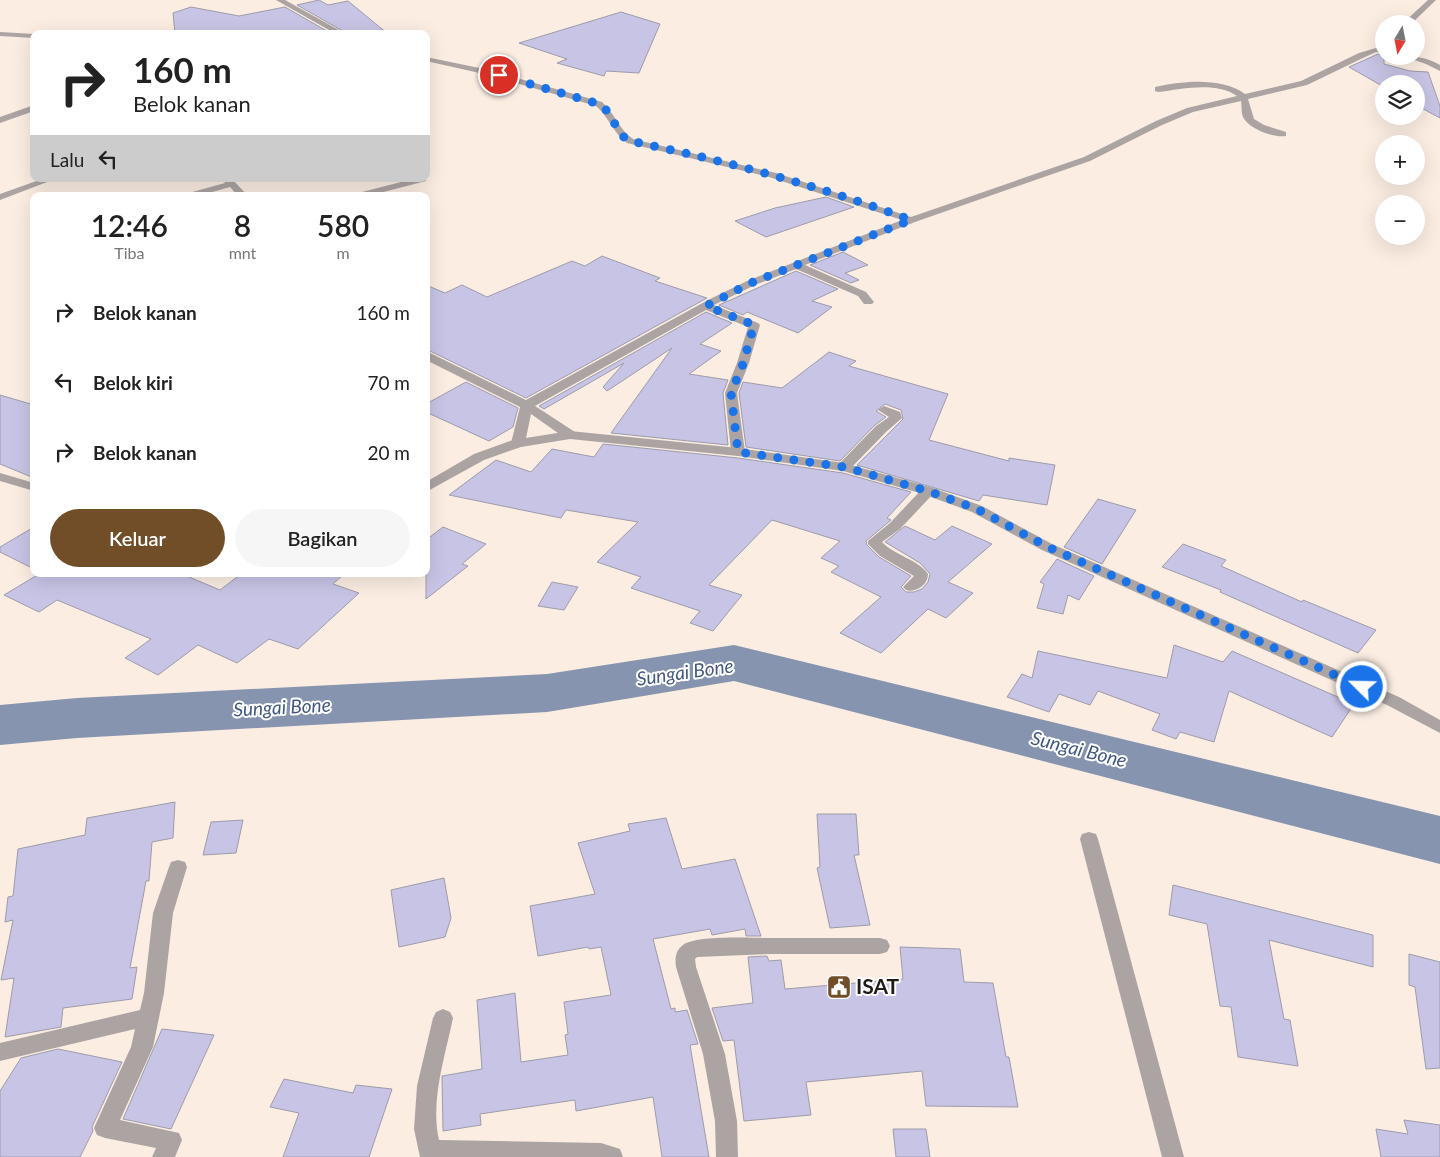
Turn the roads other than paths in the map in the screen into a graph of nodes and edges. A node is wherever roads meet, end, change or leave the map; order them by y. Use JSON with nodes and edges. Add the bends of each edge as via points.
{"nodes":[{"id":1,"x":280,"y":0,"type":"edge"},
{"id":2,"x":1432,"y":0,"type":"edge"},
{"id":3,"x":1416,"y":15,"type":"edge"},
{"id":4,"x":335,"y":30,"type":"edge"},
{"id":5,"x":0,"y":34,"type":"edge"},
{"id":6,"x":30,"y":36,"type":"edge"},
{"id":7,"x":1375,"y":51,"type":"edge"},
{"id":8,"x":430,"y":60,"type":"edge"},
{"id":9,"x":1425,"y":61,"type":"edge"},
{"id":10,"x":1440,"y":69,"type":"edge"},
{"id":11,"x":1158,"y":89,"type":"dead end"},
{"id":12,"x":1243,"y":96,"type":"junction"},
{"id":13,"x":30,"y":109,"type":"edge"},
{"id":14,"x":0,"y":120,"type":"edge"},
{"id":15,"x":1283,"y":134,"type":"dead end"},
{"id":16,"x":42,"y":182,"type":"edge"},
{"id":17,"x":226,"y":182,"type":"edge"},
{"id":18,"x":230,"y":182,"type":"edge"},
{"id":19,"x":407,"y":182,"type":"edge"},
{"id":20,"x":199,"y":192,"type":"edge"},
{"id":21,"x":239,"y":192,"type":"edge"},
{"id":22,"x":366,"y":192,"type":"edge"},
{"id":23,"x":0,"y":197,"type":"edge"},
{"id":24,"x":911,"y":220,"type":"junction"},
{"id":25,"x":798,"y":266,"type":"junction"},
{"id":26,"x":868,"y":302,"type":"dead end"},
{"id":27,"x":706,"y":306,"type":"junction"},
{"id":28,"x":430,"y":357,"type":"edge"},
{"id":29,"x":527,"y":405,"type":"junction"},
{"id":30,"x":884,"y":410,"type":"dead end"},
{"id":31,"x":570,"y":435,"type":"junction"},
{"id":32,"x":518,"y":443,"type":"junction"},
{"id":33,"x":738,"y":452,"type":"junction"},
{"id":34,"x":844,"y":467,"type":"junction"},
{"id":35,"x":0,"y":477,"type":"edge"},
{"id":36,"x":30,"y":486,"type":"edge"},
{"id":37,"x":430,"y":486,"type":"edge"},
{"id":38,"x":928,"y":491,"type":"junction"},
{"id":39,"x":911,"y":587,"type":"dead end"},
{"id":40,"x":1440,"y":727,"type":"edge"},
{"id":41,"x":1088,"y":838,"type":"dead end"},
{"id":42,"x":178,"y":867,"type":"dead end"},
{"id":43,"x":880,"y":946,"type":"dead end"},
{"id":44,"x":148,"y":1017,"type":"junction"},
{"id":45,"x":443,"y":1018,"type":"dead end"},
{"id":46,"x":0,"y":1052,"type":"edge"},
{"id":47,"x":431,"y":1154,"type":"edge"},
{"id":48,"x":163,"y":1157,"type":"edge"},
{"id":49,"x":612,"y":1157,"type":"edge"},
{"id":50,"x":727,"y":1157,"type":"edge"},
{"id":51,"x":1173,"y":1157,"type":"edge"}],
"edges":[{"from":1,"to":4,"type":"street"},
{"from":2,"to":3,"type":"street"},
{"from":5,"to":6,"type":"street"},
{"from":7,"to":12,"type":"street","via":[[1304,83]]},
{"from":8,"to":24,"type":"street","via":[[599,104],[609,111],[621,136],[630,141],[830,191]]},
{"from":9,"to":10,"type":"street"},
{"from":11,"to":12,"type":"street","via":[[1211,86],[1227,88]]},
{"from":12,"to":15,"type":"street","via":[[1246,113],[1254,124]]},
{"from":12,"to":24,"type":"street","via":[[1190,110],[1087,159]]},
{"from":13,"to":14,"type":"street"},
{"from":16,"to":23,"type":"street"},
{"from":17,"to":20,"type":"street"},
{"from":18,"to":21,"type":"street"},
{"from":19,"to":22,"type":"street"},
{"from":24,"to":25,"type":"street"},
{"from":25,"to":26,"type":"street","via":[[862,294]]},
{"from":25,"to":27,"type":"street","via":[[751,283]]},
{"from":27,"to":29,"type":"street"},
{"from":27,"to":33,"type":"street","via":[[754,325],[731,393]]},
{"from":28,"to":29,"type":"street"},
{"from":29,"to":31,"type":"street"},
{"from":29,"to":32,"type":"street"},
{"from":30,"to":34,"type":"street","via":[[896,418]]},
{"from":31,"to":32,"type":"street"},
{"from":31,"to":33,"type":"street"},
{"from":32,"to":37,"type":"street","via":[[479,458]]},
{"from":33,"to":34,"type":"street"},
{"from":34,"to":38,"type":"street"},
{"from":35,"to":36,"type":"street"},
{"from":38,"to":39,"type":"street","via":[[895,526],[875,541],[879,549],[920,574],[921,578]]},
{"from":38,"to":40,"type":"street","via":[[977,509],[1048,547],[1393,701]]},
{"from":41,"to":51,"type":"street"},
{"from":42,"to":44,"type":"street","via":[[162,913],[154,993]]},
{"from":43,"to":50,"type":"street","via":[[770,946],[690,951],[686,967],[714,1054],[726,1121]]},
{"from":44,"to":46,"type":"street"},
{"from":44,"to":48,"type":"street","via":[[142,1047],[106,1128],[171,1140]]},
{"from":45,"to":47,"type":"street","via":[[428,1086],[425,1129]]},
{"from":47,"to":49,"type":"street","via":[[601,1154]]}]}
